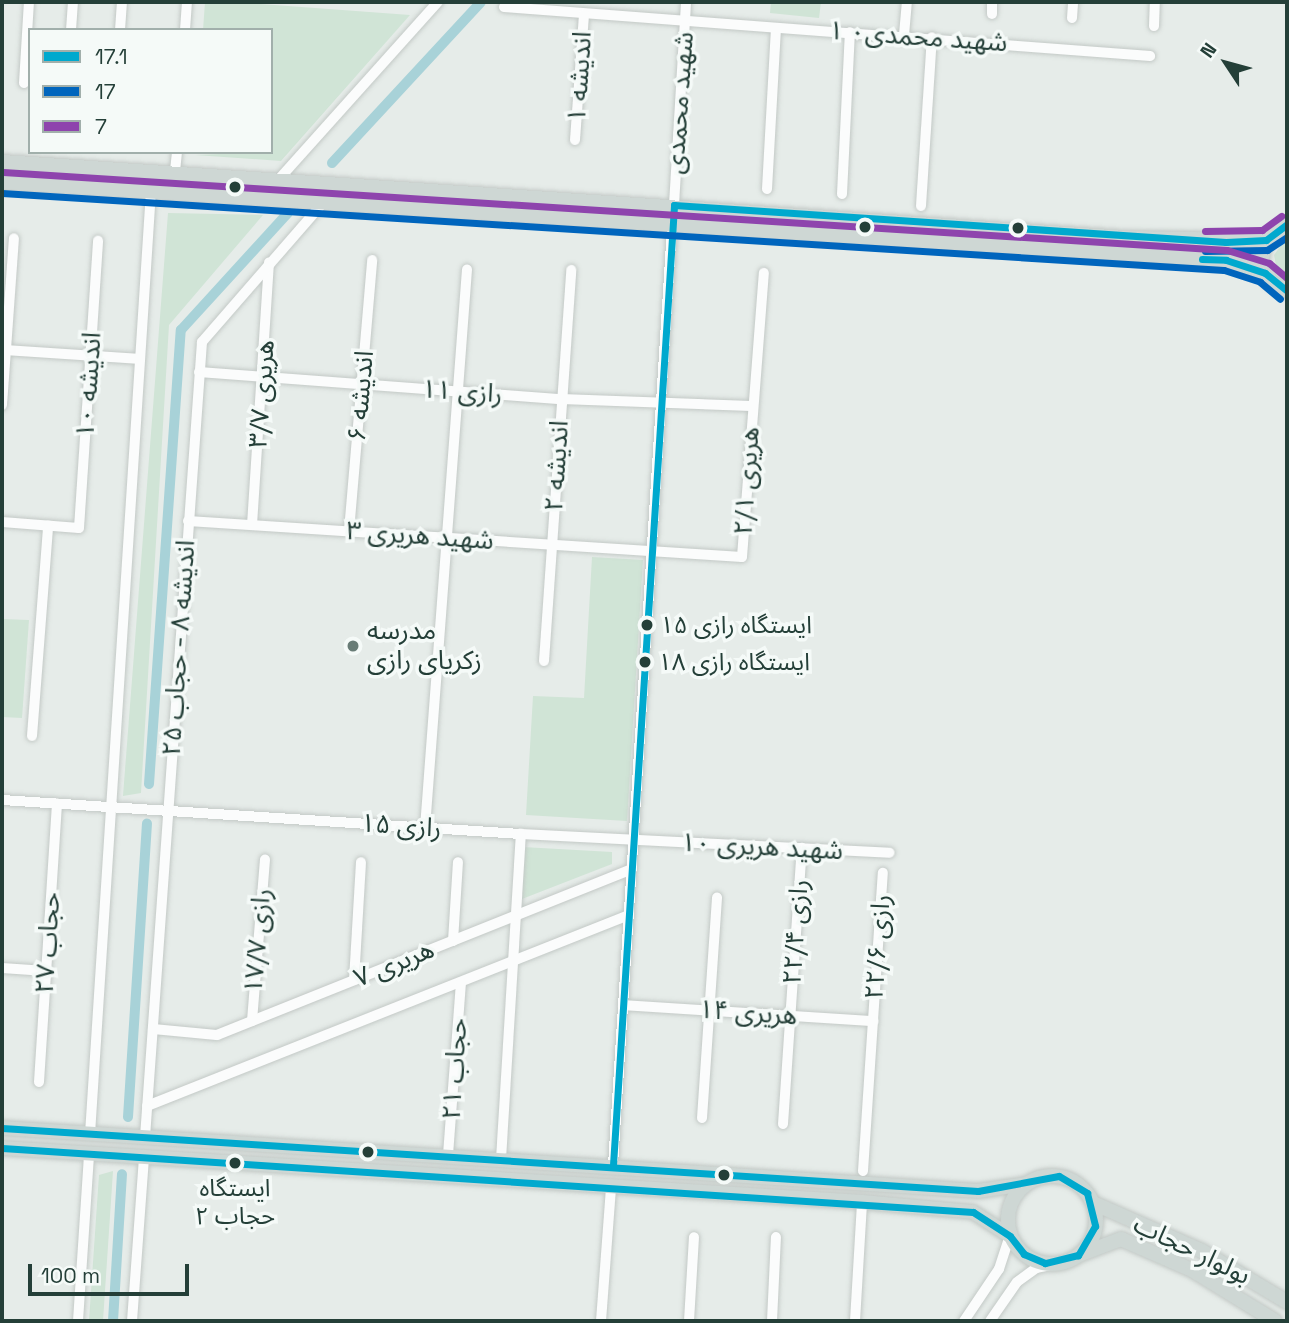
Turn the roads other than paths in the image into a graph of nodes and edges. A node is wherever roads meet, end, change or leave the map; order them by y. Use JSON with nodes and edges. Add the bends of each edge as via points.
{"nodes":[{"id":1,"x":29,"y":2,"type":"edge"},
{"id":2,"x":73,"y":2,"type":"edge"},
{"id":3,"x":122,"y":2,"type":"edge"},
{"id":4,"x":187,"y":2,"type":"edge"},
{"id":5,"x":438,"y":2,"type":"edge"},
{"id":6,"x":687,"y":2,"type":"edge"},
{"id":7,"x":906,"y":2,"type":"edge"},
{"id":8,"x":992,"y":2,"type":"edge"},
{"id":9,"x":1073,"y":2,"type":"edge"},
{"id":10,"x":1155,"y":2,"type":"edge"},
{"id":11,"x":506,"y":5,"type":"edge"},
{"id":12,"x":584,"y":14,"type":"junction"},
{"id":13,"x":992,"y":14,"type":"dead end"},
{"id":14,"x":1073,"y":18,"type":"dead end"},
{"id":15,"x":685,"y":22,"type":"junction"},
{"id":16,"x":1154,"y":26,"type":"dead end"},
{"id":17,"x":776,"y":27,"type":"junction"},
{"id":18,"x":28,"y":28,"type":"edge"},
{"id":19,"x":71,"y":28,"type":"edge"},
{"id":20,"x":121,"y":28,"type":"edge"},
{"id":21,"x":185,"y":28,"type":"edge"},
{"id":22,"x":849,"y":32,"type":"junction"},
{"id":23,"x":904,"y":36,"type":"junction"},
{"id":24,"x":932,"y":37,"type":"junction"},
{"id":25,"x":28,"y":42,"type":"edge"},
{"id":26,"x":1150,"y":56,"type":"dead end"},
{"id":27,"x":27,"y":83,"type":"edge"},
{"id":28,"x":10,"y":84,"type":"dead end"},
{"id":29,"x":575,"y":140,"type":"dead end"},
{"id":30,"x":177,"y":154,"type":"edge"},
{"id":31,"x":2,"y":162,"type":"edge"},
{"id":32,"x":175,"y":171,"type":"junction"},
{"id":33,"x":278,"y":179,"type":"junction"},
{"id":34,"x":2,"y":182,"type":"edge"},
{"id":35,"x":767,"y":190,"type":"dead end"},
{"id":36,"x":151,"y":191,"type":"junction"},
{"id":37,"x":842,"y":194,"type":"dead end"},
{"id":38,"x":323,"y":203,"type":"junction"},
{"id":39,"x":674,"y":205,"type":"junction"},
{"id":40,"x":920,"y":206,"type":"dead end"},
{"id":41,"x":1287,"y":224,"type":"edge"},
{"id":42,"x":672,"y":226,"type":"junction"},
{"id":43,"x":14,"y":238,"type":"dead end"},
{"id":44,"x":1266,"y":240,"type":"junction"},
{"id":45,"x":98,"y":242,"type":"dead end"},
{"id":46,"x":372,"y":260,"type":"dead end"},
{"id":47,"x":269,"y":263,"type":"junction"},
{"id":48,"x":467,"y":270,"type":"dead end"},
{"id":49,"x":571,"y":270,"type":"dead end"},
{"id":50,"x":764,"y":273,"type":"dead end"},
{"id":51,"x":1265,"y":273,"type":"junction"},
{"id":52,"x":1287,"y":291,"type":"edge"},
{"id":53,"x":6,"y":350,"type":"junction"},
{"id":54,"x":91,"y":356,"type":"junction"},
{"id":55,"x":140,"y":359,"type":"junction"},
{"id":56,"x":199,"y":372,"type":"junction"},
{"id":57,"x":264,"y":378,"type":"junction"},
{"id":58,"x":362,"y":384,"type":"junction"},
{"id":59,"x":457,"y":391,"type":"junction"},
{"id":60,"x":561,"y":399,"type":"junction"},
{"id":61,"x":661,"y":400,"type":"junction"},
{"id":62,"x":2,"y":405,"type":"edge"},
{"id":63,"x":751,"y":405,"type":"junction"},
{"id":64,"x":188,"y":521,"type":"junction"},
{"id":65,"x":2,"y":522,"type":"edge"},
{"id":66,"x":252,"y":525,"type":"junction"},
{"id":67,"x":48,"y":526,"type":"junction"},
{"id":68,"x":349,"y":531,"type":"junction"},
{"id":69,"x":446,"y":538,"type":"junction"},
{"id":70,"x":551,"y":544,"type":"junction"},
{"id":71,"x":652,"y":551,"type":"junction"},
{"id":72,"x":742,"y":557,"type":"joint"},
{"id":73,"x":544,"y":662,"type":"dead end"},
{"id":74,"x":32,"y":736,"type":"dead end"},
{"id":75,"x":2,"y":800,"type":"edge"},
{"id":76,"x":57,"y":804,"type":"junction"},
{"id":77,"x":111,"y":808,"type":"junction"},
{"id":78,"x":168,"y":811,"type":"junction"},
{"id":79,"x":425,"y":828,"type":"junction"},
{"id":80,"x":521,"y":834,"type":"junction"},
{"id":81,"x":634,"y":841,"type":"junction"},
{"id":82,"x":802,"y":848,"type":"junction"},
{"id":83,"x":890,"y":853,"type":"dead end"},
{"id":84,"x":265,"y":860,"type":"dead end"},
{"id":85,"x":362,"y":862,"type":"dead end"},
{"id":86,"x":458,"y":862,"type":"dead end"},
{"id":87,"x":632,"y":869,"type":"junction"},
{"id":88,"x":883,"y":873,"type":"dead end"},
{"id":89,"x":717,"y":898,"type":"dead end"},
{"id":90,"x":629,"y":915,"type":"junction"},
{"id":91,"x":515,"y":916,"type":"junction"},
{"id":92,"x":453,"y":941,"type":"junction"},
{"id":93,"x":514,"y":961,"type":"junction"},
{"id":94,"x":2,"y":968,"type":"edge"},
{"id":95,"x":46,"y":971,"type":"junction"},
{"id":96,"x":354,"y":980,"type":"junction"},
{"id":97,"x":461,"y":982,"type":"junction"},
{"id":98,"x":623,"y":1005,"type":"junction"},
{"id":99,"x":709,"y":1010,"type":"junction"},
{"id":100,"x":790,"y":1015,"type":"junction"},
{"id":101,"x":252,"y":1021,"type":"junction"},
{"id":102,"x":873,"y":1021,"type":"junction"},
{"id":103,"x":153,"y":1029,"type":"junction"},
{"id":104,"x":39,"y":1082,"type":"dead end"},
{"id":105,"x":147,"y":1107,"type":"junction"},
{"id":106,"x":702,"y":1118,"type":"dead end"},
{"id":107,"x":783,"y":1124,"type":"dead end"},
{"id":108,"x":2,"y":1128,"type":"edge"},
{"id":109,"x":90,"y":1134,"type":"junction"},
{"id":110,"x":145,"y":1137,"type":"junction"},
{"id":111,"x":2,"y":1148,"type":"edge"},
{"id":112,"x":351,"y":1152,"type":"junction"},
{"id":113,"x":89,"y":1154,"type":"junction"},
{"id":114,"x":448,"y":1155,"type":"junction"},
{"id":115,"x":144,"y":1158,"type":"junction"},
{"id":116,"x":501,"y":1159,"type":"junction"},
{"id":117,"x":613,"y":1165,"type":"junction"},
{"id":118,"x":348,"y":1171,"type":"junction"},
{"id":119,"x":863,"y":1171,"type":"dead end"},
{"id":120,"x":1026,"y":1184,"type":"junction"},
{"id":121,"x":611,"y":1187,"type":"junction"},
{"id":122,"x":862,"y":1202,"type":"junction"},
{"id":123,"x":1093,"y":1203,"type":"junction"},
{"id":124,"x":1010,"y":1236,"type":"junction"},
{"id":125,"x":694,"y":1237,"type":"dead end"},
{"id":126,"x":776,"y":1237,"type":"dead end"},
{"id":127,"x":1078,"y":1255,"type":"junction"},
{"id":128,"x":1056,"y":1264,"type":"junction"},
{"id":129,"x":1287,"y":1302,"type":"edge"},
{"id":130,"x":78,"y":1321,"type":"edge"},
{"id":131,"x":132,"y":1321,"type":"edge"},
{"id":132,"x":601,"y":1321,"type":"edge"},
{"id":133,"x":689,"y":1321,"type":"edge"},
{"id":134,"x":772,"y":1321,"type":"edge"},
{"id":135,"x":855,"y":1321,"type":"edge"},
{"id":136,"x":964,"y":1321,"type":"edge"},
{"id":137,"x":990,"y":1321,"type":"edge"},
{"id":138,"x":1275,"y":1321,"type":"edge"}],
"edges":[{"from":1,"to":18,"type":"street"},
{"from":2,"to":19,"type":"street"},
{"from":3,"to":20,"type":"street"},
{"from":4,"to":21,"type":"street"},
{"from":5,"to":33,"type":"street"},
{"from":6,"to":15,"type":"street","name":"شهید محمدی"},
{"from":7,"to":23,"type":"street"},
{"from":8,"to":13,"type":"street"},
{"from":9,"to":14,"type":"street"},
{"from":10,"to":16,"type":"street"},
{"from":11,"to":12,"type":"street","name":"شهید محمدی۰ ۱"},
{"from":12,"to":15,"type":"street","name":"شهید محمدی۰ ۱"},
{"from":12,"to":29,"type":"street","name":"اندیشه ۱"},
{"from":15,"to":17,"type":"street","name":"شهید محمدی۰ ۱"},
{"from":15,"to":39,"type":"street","name":"شهید محمدی"},
{"from":17,"to":22,"type":"street","name":"شهید محمدی۰ ۱"},
{"from":17,"to":35,"type":"street"},
{"from":22,"to":23,"type":"street","name":"شهید محمدی۰ ۱"},
{"from":22,"to":37,"type":"street"},
{"from":23,"to":24,"type":"street","name":"شهید محمدی۰ ۱"},
{"from":24,"to":26,"type":"street","name":"شهید محمدی۰ ۱"},
{"from":24,"to":40,"type":"street"},
{"from":25,"to":27,"type":"street"},
{"from":27,"to":28,"type":"street"},
{"from":30,"to":32,"type":"street"},
{"from":31,"to":32,"type":"main road"},
{"from":32,"to":33,"type":"main road"},
{"from":33,"to":39,"type":"main road"},
{"from":34,"to":36,"type":"main road"},
{"from":36,"to":38,"type":"main road"},
{"from":36,"to":55,"type":"street"},
{"from":38,"to":42,"type":"main road"},
{"from":38,"to":47,"type":"street","name":"اندیشه ۸ - حجاب ۲۵"},
{"from":39,"to":42,"type":"main road"},
{"from":39,"to":44,"type":"main road","via":[[1126,238]]},
{"from":41,"to":44,"type":"main road"},
{"from":42,"to":51,"type":"main road","via":[[1226,260]]},
{"from":42,"to":61,"type":"street"},
{"from":43,"to":53,"type":"street"},
{"from":44,"to":51,"type":"main road","via":[[1262,251]]},
{"from":45,"to":54,"type":"street","name":"اندیشه ۱۰"},
{"from":46,"to":58,"type":"street","name":"اندیشه ۶"},
{"from":47,"to":56,"type":"street","name":"اندیشه ۸ - حجاب ۲۵","via":[[202,342]]},
{"from":47,"to":57,"type":"street","name":"هریری ۳/۷"},
{"from":48,"to":59,"type":"street"},
{"from":49,"to":60,"type":"street","name":"اندیشه ۲"},
{"from":50,"to":63,"type":"street","name":"هریری ۲/۱"},
{"from":51,"to":52,"type":"main road"},
{"from":53,"to":54,"type":"street"},
{"from":53,"to":62,"type":"street"},
{"from":54,"to":55,"type":"street"},
{"from":54,"to":67,"type":"street","name":"اندیشه ۱۰","via":[[79,528]]},
{"from":55,"to":77,"type":"street"},
{"from":56,"to":57,"type":"street","name":"رازی ۱۱"},
{"from":56,"to":64,"type":"street","name":"اندیشه ۸ - حجاب ۲۵"},
{"from":57,"to":58,"type":"street","name":"رازی ۱۱"},
{"from":57,"to":66,"type":"street","name":"هریری ۳/۷"},
{"from":58,"to":59,"type":"street","name":"رازی ۱۱"},
{"from":58,"to":68,"type":"street","name":"اندیشه ۶"},
{"from":59,"to":60,"type":"street","name":"رازی ۱۱"},
{"from":59,"to":69,"type":"street"},
{"from":60,"to":61,"type":"street","name":"رازی ۱۱"},
{"from":60,"to":70,"type":"street","name":"اندیشه ۲"},
{"from":61,"to":63,"type":"street","name":"رازی ۱۱"},
{"from":61,"to":71,"type":"street"},
{"from":63,"to":72,"type":"street","name":"هریری ۲/۱"},
{"from":64,"to":66,"type":"street","name":"شهید هریری ۳"},
{"from":64,"to":78,"type":"street","name":"اندیشه ۸ - حجاب ۲۵"},
{"from":65,"to":67,"type":"street"},
{"from":66,"to":68,"type":"street","name":"شهید هریری ۳"},
{"from":67,"to":74,"type":"street"},
{"from":68,"to":69,"type":"street","name":"شهید هریری ۳"},
{"from":69,"to":70,"type":"street","name":"شهید هریری ۳"},
{"from":69,"to":79,"type":"street"},
{"from":70,"to":71,"type":"street","name":"شهید هریری ۳"},
{"from":70,"to":73,"type":"street","name":"اندیشه ۲"},
{"from":71,"to":72,"type":"street","name":"شهید هریری ۳"},
{"from":71,"to":81,"type":"street"},
{"from":75,"to":76,"type":"street","name":"رازی ۱۵"},
{"from":76,"to":77,"type":"street","name":"رازی ۱۵"},
{"from":76,"to":95,"type":"street","name":"حجاب ۲۷"},
{"from":77,"to":78,"type":"street","name":"رازی ۱۵"},
{"from":77,"to":109,"type":"street"},
{"from":78,"to":79,"type":"street","name":"رازی ۱۵"},
{"from":78,"to":103,"type":"street","name":"اندیشه ۸ - حجاب ۲۵"},
{"from":79,"to":80,"type":"street","name":"رازی ۱۵"},
{"from":80,"to":81,"type":"street","name":"رازی ۱۵"},
{"from":80,"to":91,"type":"street"},
{"from":81,"to":82,"type":"street","name":"شهید هریری ۱۰"},
{"from":81,"to":87,"type":"street"},
{"from":82,"to":83,"type":"street","name":"شهید هریری ۱۰"},
{"from":82,"to":100,"type":"street","name":"رازی ۲۲/۴"},
{"from":84,"to":101,"type":"street","name":"رازی ۱۷/۷"},
{"from":85,"to":96,"type":"street"},
{"from":86,"to":92,"type":"street"},
{"from":87,"to":90,"type":"street"},
{"from":87,"to":91,"type":"street","name":"هریری ۷"},
{"from":88,"to":102,"type":"street","name":"رازی ۲۲/۶"},
{"from":89,"to":99,"type":"street"},
{"from":90,"to":93,"type":"street"},
{"from":90,"to":98,"type":"street"},
{"from":91,"to":92,"type":"street","name":"هریری ۷"},
{"from":91,"to":93,"type":"street"},
{"from":92,"to":96,"type":"street","name":"هریری ۷"},
{"from":93,"to":97,"type":"street"},
{"from":93,"to":116,"type":"street"},
{"from":94,"to":95,"type":"street"},
{"from":95,"to":104,"type":"street","name":"حجاب ۲۷"},
{"from":96,"to":101,"type":"street","name":"هریری ۷"},
{"from":97,"to":105,"type":"street"},
{"from":97,"to":114,"type":"street","name":"حجاب ۲۱"},
{"from":98,"to":99,"type":"street","name":"هریری ۱۴"},
{"from":98,"to":117,"type":"street"},
{"from":99,"to":100,"type":"street","name":"هریری ۱۴"},
{"from":99,"to":106,"type":"street"},
{"from":100,"to":102,"type":"street","name":"هریری ۱۴"},
{"from":100,"to":107,"type":"street","name":"رازی ۲۲/۴"},
{"from":101,"to":103,"type":"street","name":"هریری ۷","via":[[217,1035]]},
{"from":102,"to":119,"type":"street","name":"رازی ۲۲/۶"},
{"from":103,"to":105,"type":"street","name":"اندیشه ۸ - حجاب ۲۵"},
{"from":105,"to":110,"type":"street","name":"اندیشه ۸ - حجاب ۲۵"},
{"from":108,"to":109,"type":"main road"},
{"from":109,"to":110,"type":"main road"},
{"from":110,"to":112,"type":"main road"},
{"from":111,"to":113,"type":"main road"},
{"from":112,"to":114,"type":"main road"},
{"from":112,"to":118,"type":"main road"},
{"from":113,"to":115,"type":"main road"},
{"from":113,"to":130,"type":"street"},
{"from":114,"to":116,"type":"main road"},
{"from":115,"to":118,"type":"main road"},
{"from":115,"to":131,"type":"street"},
{"from":116,"to":117,"type":"main road"},
{"from":117,"to":120,"type":"main road","via":[[978,1191]]},
{"from":118,"to":121,"type":"main road"},
{"from":120,"to":123,"type":"main road","via":[[1059,1176],[1079,1185]]},
{"from":120,"to":124,"type":"main road","via":[[1011,1202]]},
{"from":121,"to":122,"type":"main road"},
{"from":121,"to":132,"type":"street"},
{"from":122,"to":124,"type":"main road","via":[[973,1212]]},
{"from":122,"to":135,"type":"street"},
{"from":123,"to":127,"type":"main road","via":[[1095,1226]]},
{"from":123,"to":129,"type":"main road","name":"بولوار حجاب","via":[[1202,1251]]},
{"from":124,"to":128,"type":"main road","via":[[1024,1254]]},
{"from":124,"to":136,"type":"street","via":[[999,1269]]},
{"from":125,"to":133,"type":"street"},
{"from":126,"to":134,"type":"street"},
{"from":127,"to":128,"type":"main road"},
{"from":127,"to":138,"type":"main road","name":"بولوار حجاب","via":[[1121,1239],[1192,1270]]},
{"from":128,"to":137,"type":"street","via":[[1036,1268],[1017,1282]]}]}
